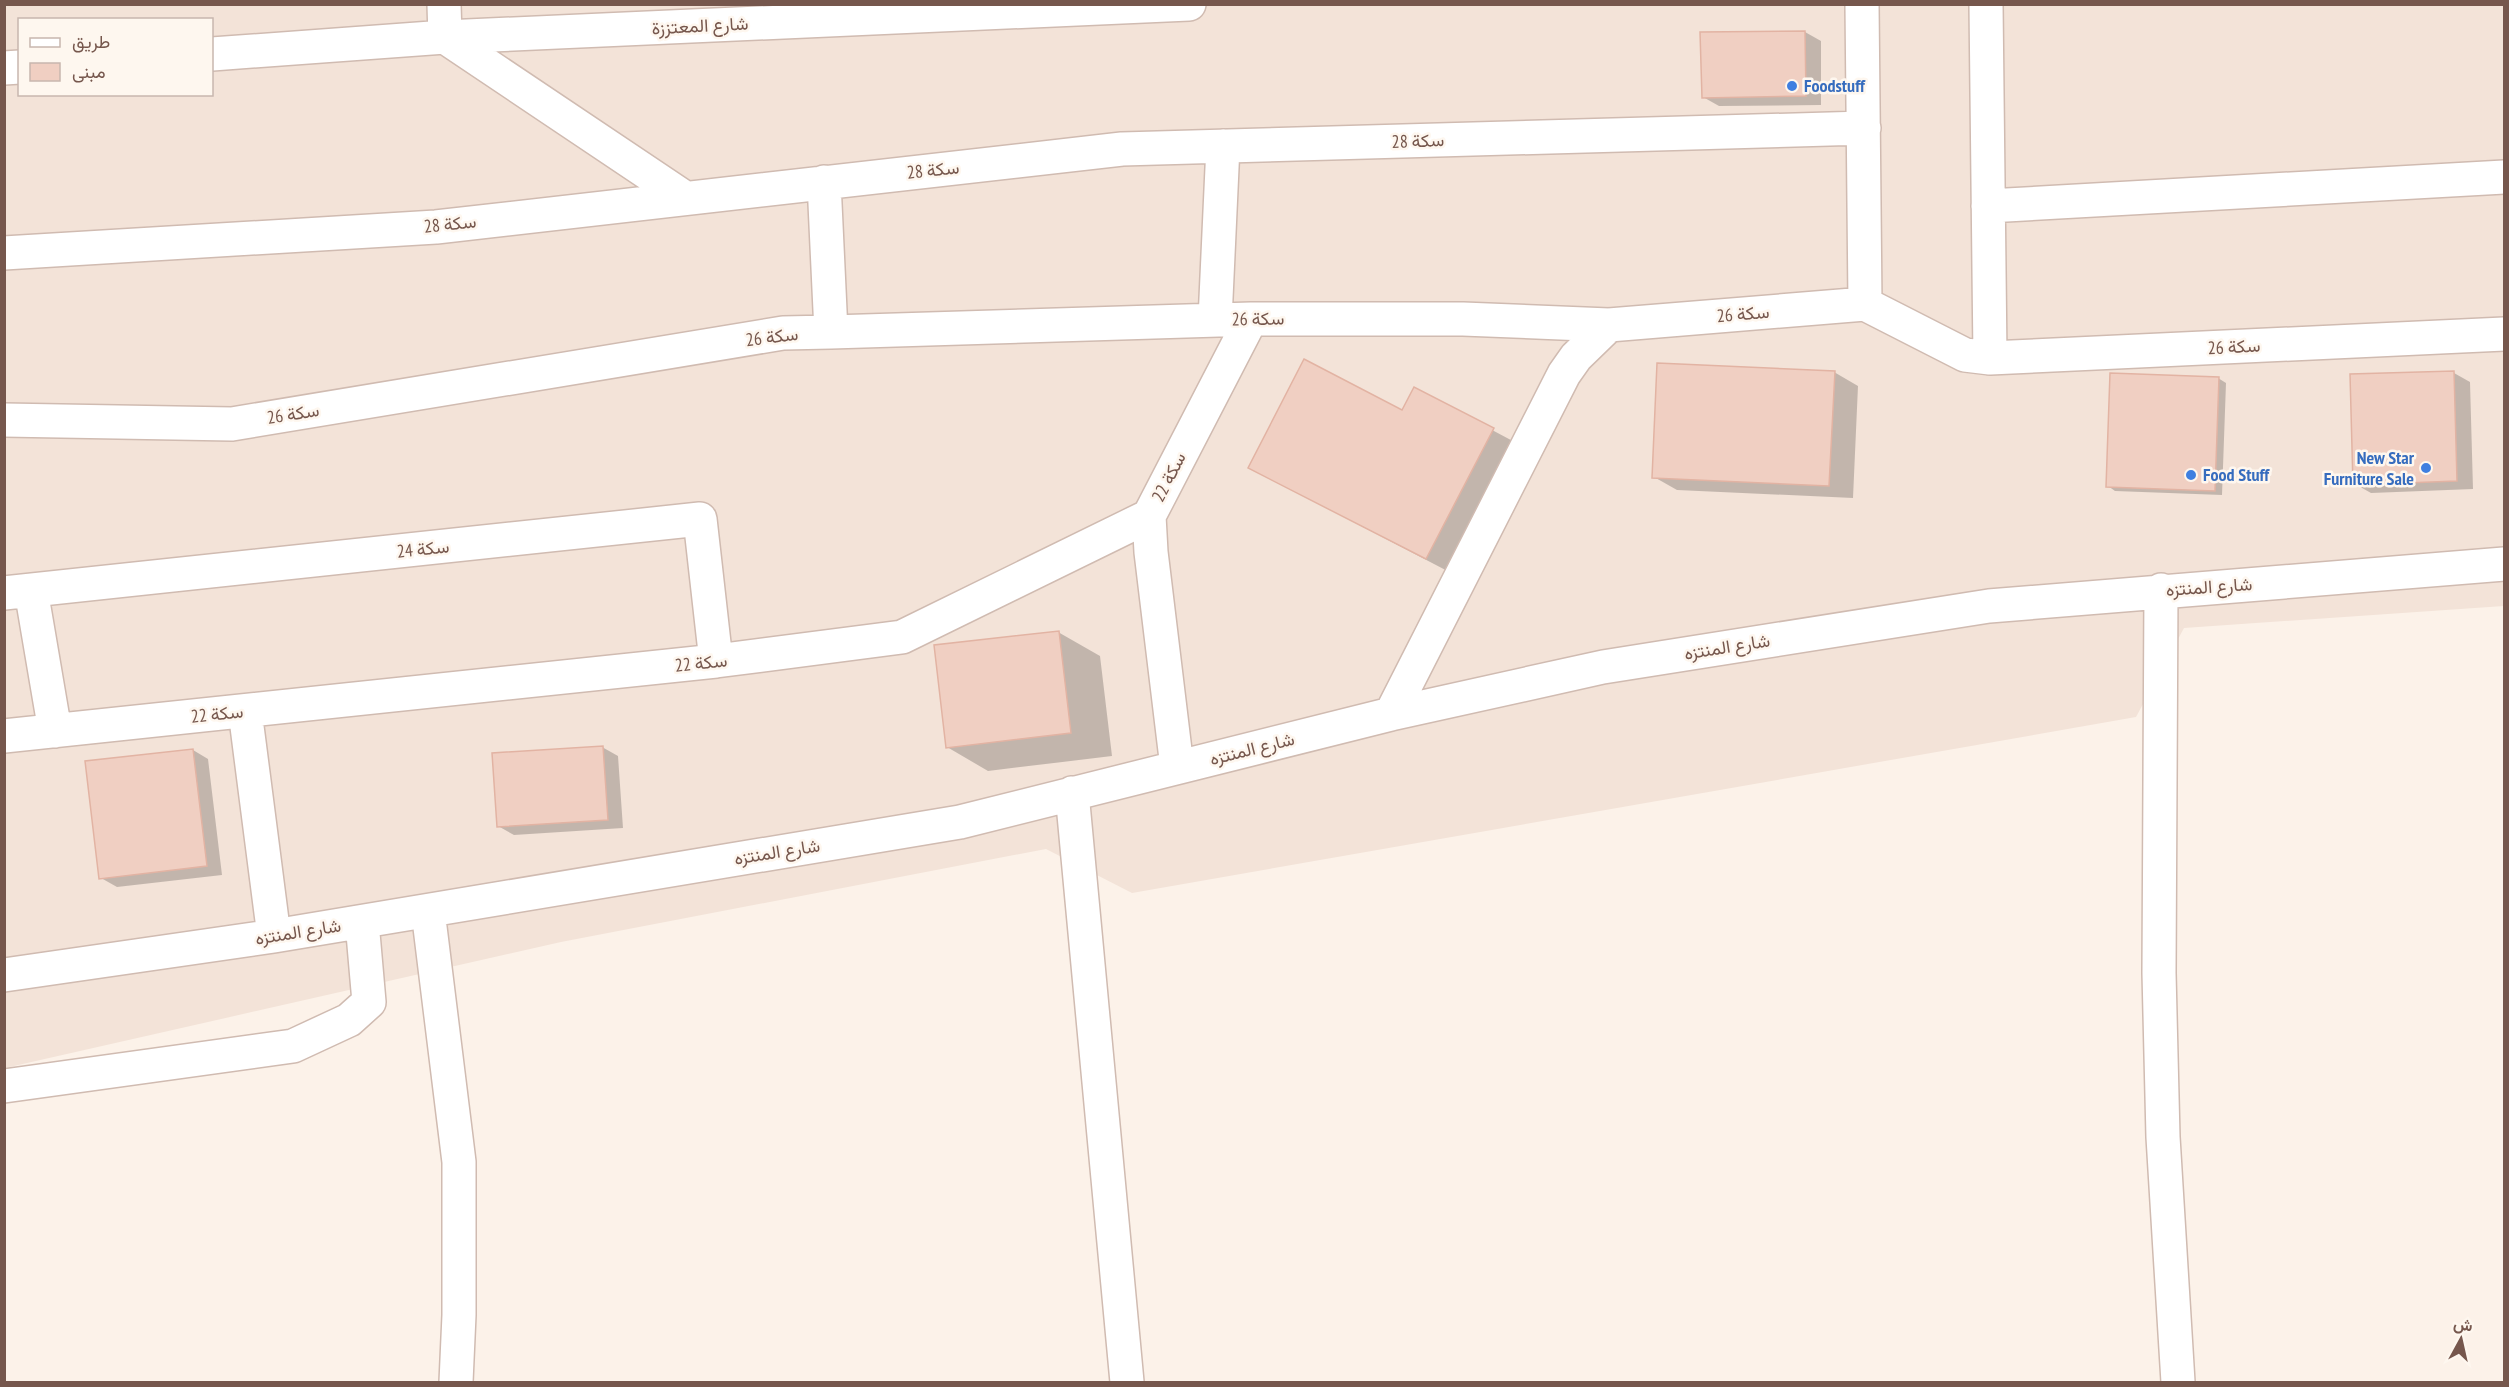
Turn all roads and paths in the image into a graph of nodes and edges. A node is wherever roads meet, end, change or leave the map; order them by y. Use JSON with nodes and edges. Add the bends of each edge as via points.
{"nodes":[{"id":1,"x":444,"y":4,"type":"edge"},
{"id":2,"x":1189,"y":4,"type":"edge"},
{"id":3,"x":1862,"y":4,"type":"edge"},
{"id":4,"x":1986,"y":4,"type":"edge"},
{"id":5,"x":609,"y":17,"type":"edge"},
{"id":6,"x":445,"y":38,"type":"junction"},
{"id":7,"x":213,"y":54,"type":"edge"},
{"id":8,"x":1864,"y":128,"type":"junction"},
{"id":9,"x":1223,"y":146,"type":"junction"},
{"id":10,"x":2505,"y":177,"type":"edge"},
{"id":11,"x":824,"y":182,"type":"junction"},
{"id":12,"x":685,"y":198,"type":"junction"},
{"id":13,"x":1988,"y":206,"type":"junction"},
{"id":14,"x":4,"y":253,"type":"edge"},
{"id":15,"x":1865,"y":304,"type":"junction"},
{"id":16,"x":1251,"y":319,"type":"junction"},
{"id":17,"x":1215,"y":320,"type":"junction"},
{"id":18,"x":1609,"y":325,"type":"junction"},
{"id":19,"x":831,"y":332,"type":"junction"},
{"id":20,"x":2505,"y":334,"type":"edge"},
{"id":21,"x":1990,"y":358,"type":"junction"},
{"id":22,"x":4,"y":420,"type":"edge"},
{"id":23,"x":1149,"y":516,"type":"junction"},
{"id":24,"x":2505,"y":564,"type":"edge"},
{"id":25,"x":2161,"y":590,"type":"junction"},
{"id":26,"x":18,"y":592,"type":"edge"},
{"id":27,"x":716,"y":661,"type":"junction"},
{"id":28,"x":245,"y":711,"type":"junction"},
{"id":29,"x":1391,"y":714,"type":"junction"},
{"id":30,"x":55,"y":731,"type":"junction"},
{"id":31,"x":4,"y":736,"type":"edge"},
{"id":32,"x":1177,"y":767,"type":"junction"},
{"id":33,"x":1072,"y":794,"type":"junction"},
{"id":34,"x":428,"y":911,"type":"junction"},
{"id":35,"x":362,"y":922,"type":"junction"},
{"id":36,"x":274,"y":936,"type":"junction"},
{"id":37,"x":4,"y":975,"type":"edge"},
{"id":38,"x":4,"y":1086,"type":"edge"},
{"id":39,"x":456,"y":1383,"type":"edge"},
{"id":40,"x":1127,"y":1383,"type":"edge"},
{"id":41,"x":2178,"y":1383,"type":"edge"}],
"edges":[{"from":1,"to":6,"type":"street"},
{"from":2,"to":5,"type":"street","name":"شارع المعتززة"},
{"from":3,"to":8,"type":"street"},
{"from":4,"to":13,"type":"street"},
{"from":5,"to":6,"type":"street","name":"شارع المعتززة"},
{"from":6,"to":7,"type":"street","name":"شارع المعتززة"},
{"from":6,"to":12,"type":"street"},
{"from":8,"to":9,"type":"street","name":"سكة 28"},
{"from":8,"to":15,"type":"street"},
{"from":9,"to":11,"type":"street","name":"سكة 28","via":[[1122,148]]},
{"from":9,"to":17,"type":"street"},
{"from":10,"to":13,"type":"street"},
{"from":11,"to":12,"type":"street","name":"سكة 28"},
{"from":11,"to":19,"type":"street"},
{"from":12,"to":14,"type":"street","name":"سكة 28","via":[[436,226]]},
{"from":13,"to":21,"type":"street"},
{"from":15,"to":18,"type":"street","name":"سكة 26"},
{"from":15,"to":21,"type":"street","name":"سكة 26","via":[[1965,355]]},
{"from":16,"to":17,"type":"street","name":"سكة 26"},
{"from":16,"to":18,"type":"street","name":"سكة 26"},
{"from":16,"to":23,"type":"street","name":"سكة 22"},
{"from":17,"to":19,"type":"street","name":"سكة 26"},
{"from":18,"to":29,"type":"street","via":[[1564,374]]},
{"from":19,"to":22,"type":"street","name":"سكة 26","via":[[783,333],[232,424]]},
{"from":20,"to":21,"type":"street","name":"سكة 26"},
{"from":23,"to":27,"type":"street","name":"سكة 22","via":[[902,637]]},
{"from":23,"to":32,"type":"street"},
{"from":24,"to":25,"type":"street","name":"شارع المنتزه"},
{"from":25,"to":29,"type":"street","name":"شارع المنتزه","via":[[1989,606],[1603,667]]},
{"from":25,"to":41,"type":"street","via":[[2159,973],[2163,1137]]},
{"from":26,"to":27,"type":"street","name":"سكة 24","via":[[700,519]]},
{"from":26,"to":30,"type":"street"},
{"from":27,"to":28,"type":"street","name":"سكة 22"},
{"from":28,"to":30,"type":"street","name":"سكة 22"},
{"from":28,"to":36,"type":"street"},
{"from":29,"to":32,"type":"street","name":"شارع المنتزه"},
{"from":30,"to":31,"type":"street","name":"سكة 22"},
{"from":32,"to":33,"type":"street","name":"شارع المنتزه"},
{"from":33,"to":34,"type":"street","name":"شارع المنتزه","via":[[960,822]]},
{"from":33,"to":40,"type":"street"},
{"from":34,"to":35,"type":"street","name":"شارع المنتزه"},
{"from":34,"to":39,"type":"street","via":[[459,1162]]},
{"from":35,"to":36,"type":"street","name":"شارع المنتزه"},
{"from":35,"to":38,"type":"street","via":[[369,1002],[349,1020],[293,1046]]},
{"from":36,"to":37,"type":"street","name":"شارع المنتزه"}]}
